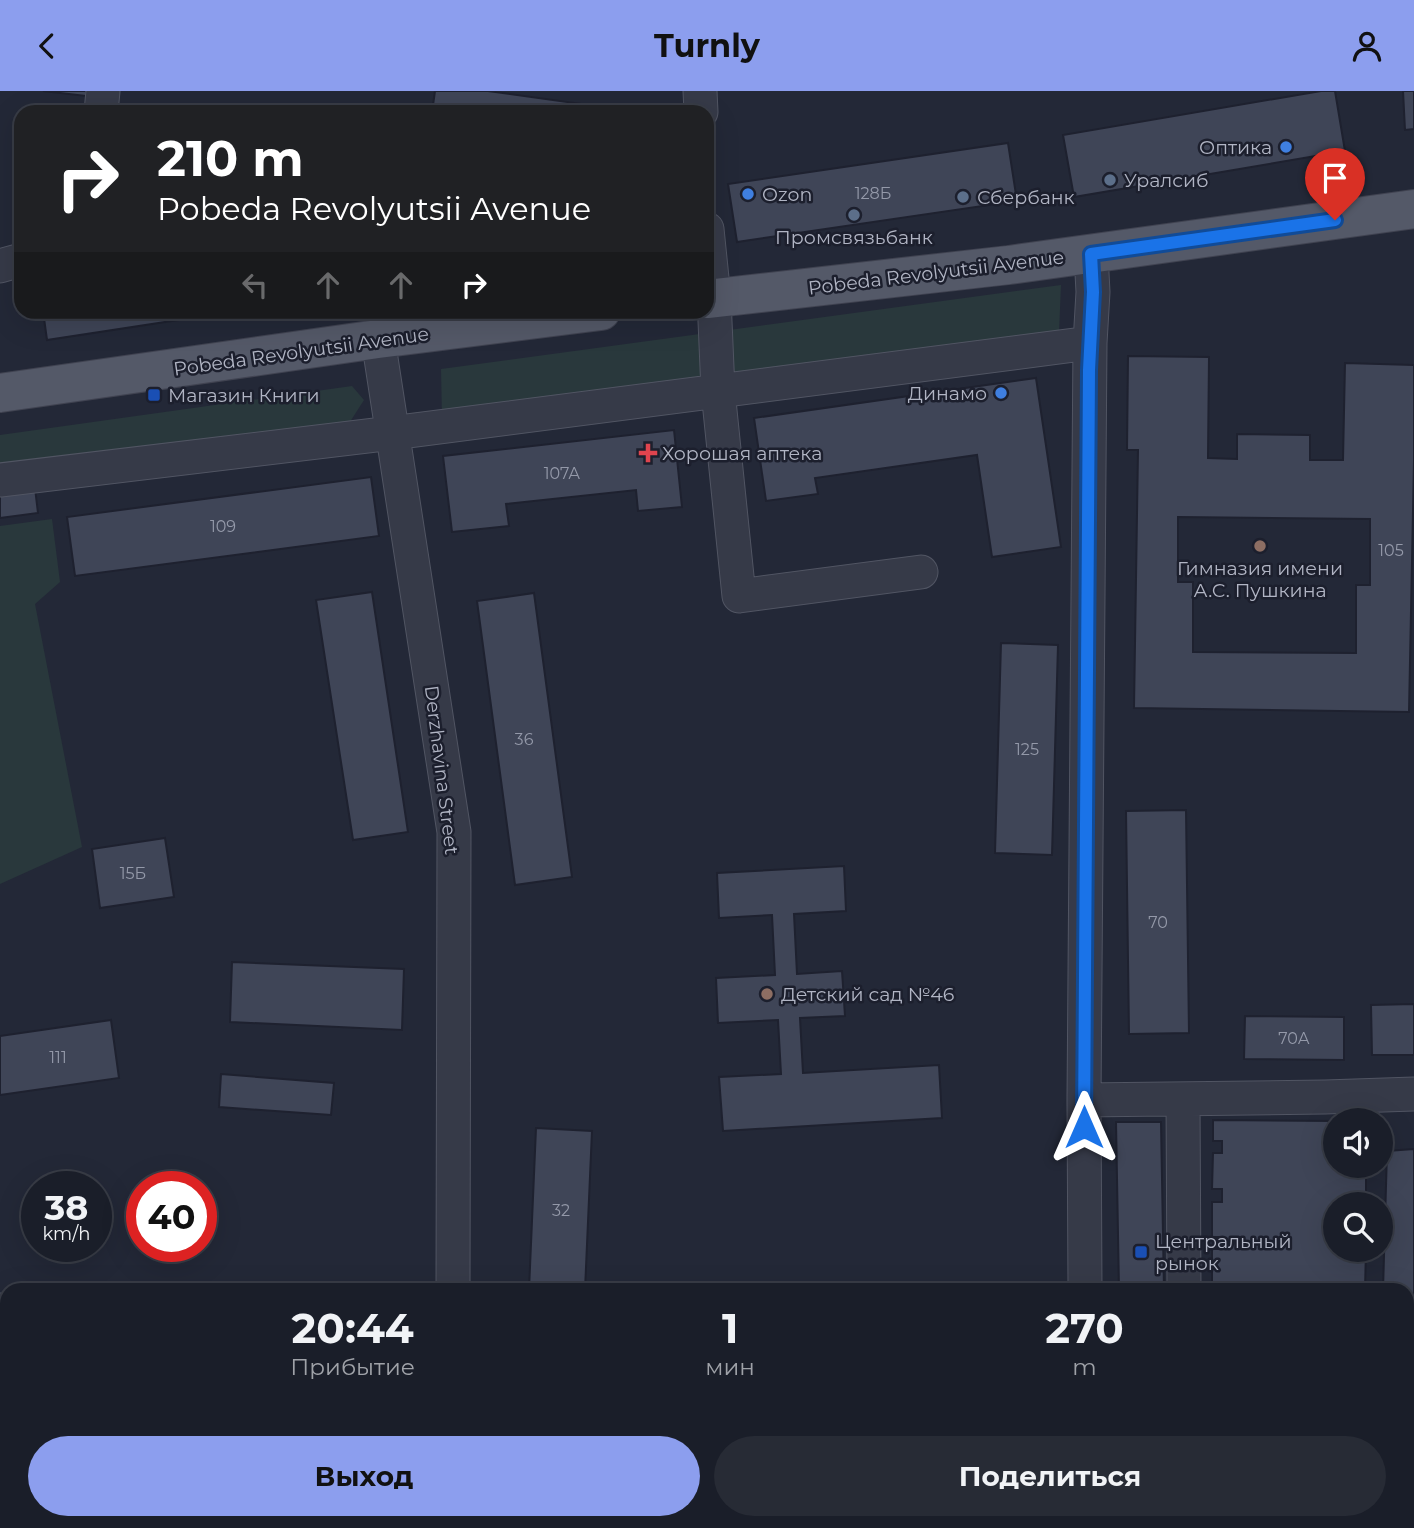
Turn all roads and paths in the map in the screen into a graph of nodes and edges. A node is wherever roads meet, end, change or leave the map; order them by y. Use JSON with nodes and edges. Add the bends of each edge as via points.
{"nodes":[{"id":1,"x":1414,"y":209,"type":"edge"},
{"id":2,"x":1091,"y":254,"type":"junction"},
{"id":3,"x":714,"y":298,"type":"edge"},
{"id":4,"x":537,"y":319,"type":"edge"},
{"id":5,"x":713,"y":319,"type":"edge"},
{"id":6,"x":378,"y":339,"type":"junction"},
{"id":7,"x":1090,"y":343,"type":"junction"},
{"id":8,"x":718,"y":391,"type":"junction"},
{"id":9,"x":0,"y":393,"type":"edge"},
{"id":10,"x":392,"y":433,"type":"junction"},
{"id":11,"x":0,"y":480,"type":"edge"},
{"id":12,"x":921,"y":572,"type":"dead end"},
{"id":13,"x":1414,"y":1094,"type":"edge"},
{"id":14,"x":1184,"y":1099,"type":"junction"},
{"id":15,"x":1084,"y":1100,"type":"junction"},
{"id":16,"x":453,"y":1283,"type":"edge"},
{"id":17,"x":1085,"y":1283,"type":"edge"},
{"id":18,"x":1184,"y":1283,"type":"edge"}],
"edges":[{"from":1,"to":2,"type":"main road","name":"Pobeda Revolyutsii Avenue"},
{"from":2,"to":3,"type":"main road","name":"Pobeda Revolyutsii Avenue"},
{"from":2,"to":7,"type":"street"},
{"from":4,"to":6,"type":"main road","name":"Pobeda Revolyutsii Avenue"},
{"from":5,"to":8,"type":"street"},
{"from":6,"to":9,"type":"main road","name":"Pobeda Revolyutsii Avenue"},
{"from":6,"to":10,"type":"street","name":"Derzhavina Street"},
{"from":7,"to":8,"type":"street"},
{"from":7,"to":15,"type":"street"},
{"from":8,"to":10,"type":"street"},
{"from":8,"to":12,"type":"street","via":[[739,596]]},
{"from":10,"to":11,"type":"street"},
{"from":10,"to":16,"type":"street","name":"Derzhavina Street","via":[[454,832]]},
{"from":13,"to":14,"type":"street"},
{"from":14,"to":15,"type":"street"},
{"from":14,"to":18,"type":"street"},
{"from":15,"to":17,"type":"street"}]}
